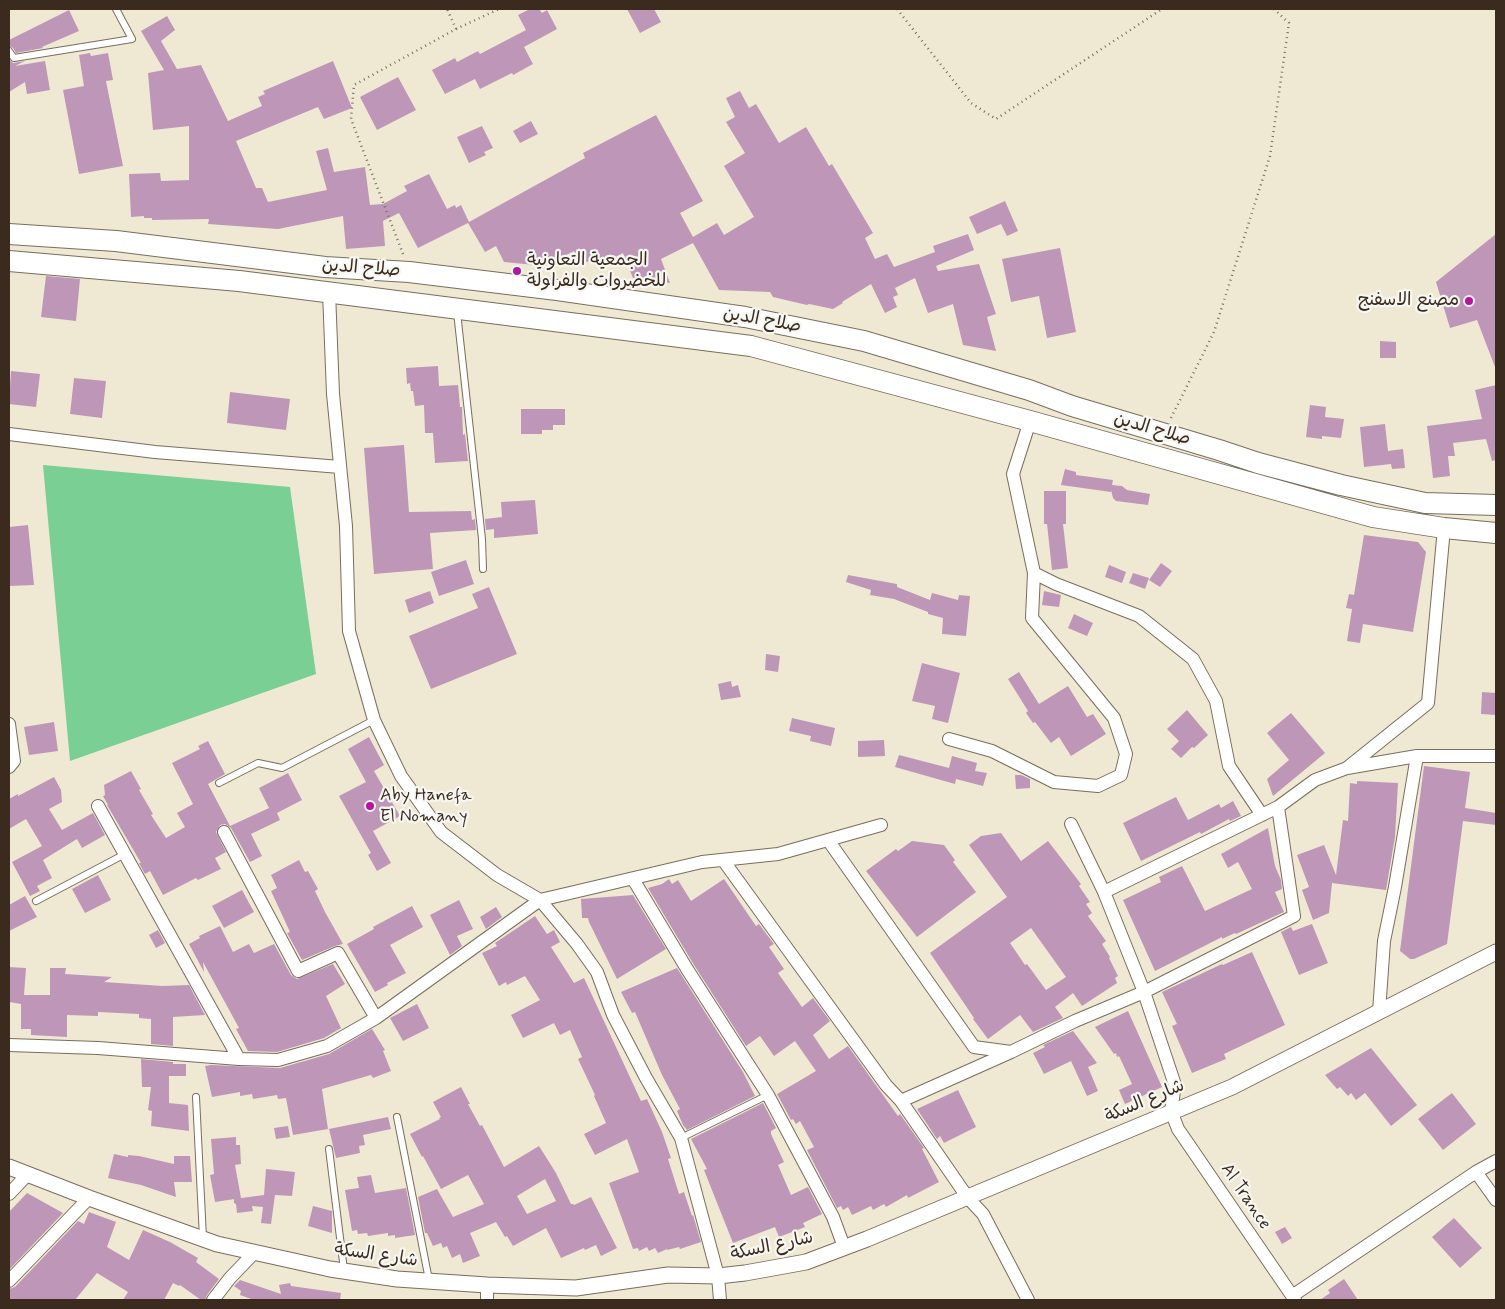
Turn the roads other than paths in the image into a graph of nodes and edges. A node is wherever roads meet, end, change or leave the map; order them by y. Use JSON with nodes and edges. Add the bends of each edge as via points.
{"nodes":[{"id":1,"x":116,"y":9,"type":"edge"},
{"id":2,"x":9,"y":51,"type":"edge"},
{"id":3,"x":9,"y":234,"type":"edge"},
{"id":4,"x":9,"y":261,"type":"edge"},
{"id":5,"x":329,"y":292,"type":"junction"},
{"id":6,"x":456,"y":308,"type":"junction"},
{"id":7,"x":1030,"y":420,"type":"junction"},
{"id":8,"x":9,"y":434,"type":"edge"},
{"id":9,"x":340,"y":467,"type":"junction"},
{"id":10,"x":1496,"y":505,"type":"edge"},
{"id":11,"x":1444,"y":528,"type":"junction"},
{"id":12,"x":1496,"y":533,"type":"edge"},
{"id":13,"x":483,"y":569,"type":"dead end"},
{"id":14,"x":1034,"y":573,"type":"junction"},
{"id":15,"x":374,"y":720,"type":"junction"},
{"id":16,"x":9,"y":724,"type":"edge"},
{"id":17,"x":949,"y":739,"type":"dead end"},
{"id":18,"x":1417,"y":756,"type":"junction"},
{"id":19,"x":1496,"y":756,"type":"edge"},
{"id":20,"x":9,"y":767,"type":"edge"},
{"id":21,"x":1347,"y":768,"type":"junction"},
{"id":22,"x":219,"y":783,"type":"dead end"},
{"id":23,"x":98,"y":806,"type":"dead end"},
{"id":24,"x":1278,"y":807,"type":"junction"},
{"id":25,"x":1262,"y":815,"type":"junction"},
{"id":26,"x":1071,"y":824,"type":"dead end"},
{"id":27,"x":881,"y":825,"type":"dead end"},
{"id":28,"x":224,"y":832,"type":"dead end"},
{"id":29,"x":828,"y":840,"type":"junction"},
{"id":30,"x":125,"y":854,"type":"junction"},
{"id":31,"x":723,"y":860,"type":"junction"},
{"id":32,"x":632,"y":879,"type":"junction"},
{"id":33,"x":1104,"y":892,"type":"junction"},
{"id":34,"x":540,"y":900,"type":"junction"},
{"id":35,"x":36,"y":901,"type":"dead end"},
{"id":36,"x":1496,"y":952,"type":"edge"},
{"id":37,"x":1144,"y":992,"type":"junction"},
{"id":38,"x":1379,"y":1012,"type":"junction"},
{"id":39,"x":376,"y":1018,"type":"junction"},
{"id":40,"x":9,"y":1045,"type":"edge"},
{"id":41,"x":1011,"y":1052,"type":"junction"},
{"id":42,"x":239,"y":1059,"type":"junction"},
{"id":43,"x":768,"y":1095,"type":"junction"},
{"id":44,"x":196,"y":1097,"type":"dead end"},
{"id":45,"x":901,"y":1101,"type":"junction"},
{"id":46,"x":1171,"y":1111,"type":"junction"},
{"id":47,"x":397,"y":1117,"type":"dead end"},
{"id":48,"x":681,"y":1138,"type":"junction"},
{"id":49,"x":328,"y":1149,"type":"dead end"},
{"id":50,"x":1496,"y":1161,"type":"edge"},
{"id":51,"x":9,"y":1166,"type":"edge"},
{"id":52,"x":1476,"y":1172,"type":"junction"},
{"id":53,"x":28,"y":1174,"type":"junction"},
{"id":54,"x":9,"y":1194,"type":"edge"},
{"id":55,"x":89,"y":1198,"type":"junction"},
{"id":56,"x":968,"y":1198,"type":"junction"},
{"id":57,"x":1496,"y":1200,"type":"edge"},
{"id":58,"x":203,"y":1239,"type":"junction"},
{"id":59,"x":844,"y":1247,"type":"junction"},
{"id":60,"x":255,"y":1252,"type":"junction"},
{"id":61,"x":344,"y":1271,"type":"junction"},
{"id":62,"x":718,"y":1276,"type":"junction"},
{"id":63,"x":9,"y":1281,"type":"edge"},
{"id":64,"x":429,"y":1281,"type":"junction"},
{"id":65,"x":487,"y":1293,"type":"edge"},
{"id":66,"x":1294,"y":1298,"type":"edge"},
{"id":67,"x":213,"y":1300,"type":"edge"},
{"id":68,"x":720,"y":1300,"type":"edge"},
{"id":69,"x":1028,"y":1300,"type":"edge"}],
"edges":[{"from":1,"to":2,"type":"lane","via":[[132,39],[14,58]]},
{"from":3,"to":10,"type":"highway","name":"صلاح الدين","via":[[116,241],[325,267],[409,272],[746,317],[864,341],[1258,463],[1341,485],[1424,503]]},
{"from":4,"to":5,"type":"highway","name":"صلاح الدين"},
{"from":5,"to":6,"type":"highway","name":"صلاح الدين"},
{"from":5,"to":9,"type":"street"},
{"from":6,"to":7,"type":"highway","name":"صلاح الدين","via":[[751,346]]},
{"from":6,"to":13,"type":"lane"},
{"from":7,"to":11,"type":"highway","name":"صلاح الدين","via":[[1373,517]]},
{"from":7,"to":14,"type":"street","via":[[1013,474]]},
{"from":8,"to":9,"type":"street","via":[[155,452]]},
{"from":9,"to":15,"type":"street","via":[[346,526],[349,631]]},
{"from":11,"to":12,"type":"highway","name":"صلاح الدين"},
{"from":11,"to":21,"type":"street","via":[[1428,703]]},
{"from":14,"to":17,"type":"street","via":[[1032,618],[1114,718],[1126,754],[1121,775],[1098,786],[1054,782],[992,751]]},
{"from":14,"to":25,"type":"street","via":[[1139,616],[1194,660],[1216,701],[1229,766]]},
{"from":15,"to":22,"type":"lane","via":[[282,768],[258,763]]},
{"from":15,"to":34,"type":"street","via":[[401,776],[441,832],[497,874]]},
{"from":16,"to":20,"type":"street","via":[[14,761]]},
{"from":18,"to":19,"type":"street"},
{"from":18,"to":21,"type":"street"},
{"from":18,"to":38,"type":"street","via":[[1384,941]]},
{"from":21,"to":24,"type":"street","via":[[1315,780]]},
{"from":23,"to":30,"type":"street"},
{"from":24,"to":25,"type":"street"},
{"from":24,"to":37,"type":"street","via":[[1294,916]]},
{"from":25,"to":33,"type":"street"},
{"from":26,"to":33,"type":"street"},
{"from":27,"to":29,"type":"street"},
{"from":28,"to":39,"type":"street","via":[[298,971],[338,953]]},
{"from":29,"to":31,"type":"street","via":[[778,854]]},
{"from":29,"to":41,"type":"street","via":[[974,1047]]},
{"from":30,"to":35,"type":"lane"},
{"from":30,"to":42,"type":"street"},
{"from":31,"to":32,"type":"street"},
{"from":31,"to":45,"type":"street","via":[[886,1085]]},
{"from":32,"to":34,"type":"street"},
{"from":32,"to":43,"type":"street"},
{"from":33,"to":37,"type":"street"},
{"from":34,"to":39,"type":"street"},
{"from":34,"to":48,"type":"street","via":[[596,972],[613,1015]]},
{"from":36,"to":38,"type":"street","name":"شارع السكة"},
{"from":37,"to":41,"type":"street","via":[[1075,1020]]},
{"from":37,"to":46,"type":"street","via":[[1175,1085]]},
{"from":38,"to":46,"type":"street","name":"شارع السكة","via":[[1232,1087]]},
{"from":39,"to":42,"type":"street","via":[[327,1046],[278,1060]]},
{"from":40,"to":42,"type":"street"},
{"from":41,"to":45,"type":"street"},
{"from":43,"to":48,"type":"lane"},
{"from":43,"to":59,"type":"street","via":[[833,1217]]},
{"from":44,"to":58,"type":"lane"},
{"from":45,"to":56,"type":"street"},
{"from":46,"to":56,"type":"street","name":"شارع السكة"},
{"from":46,"to":66,"type":"street","name":"Al Trance","via":[[1178,1129]]},
{"from":47,"to":64,"type":"lane"},
{"from":48,"to":62,"type":"street"},
{"from":49,"to":61,"type":"lane"},
{"from":50,"to":52,"type":"street"},
{"from":51,"to":53,"type":"street","name":"شارع السكة"},
{"from":52,"to":57,"type":"street"},
{"from":52,"to":66,"type":"street"},
{"from":53,"to":54,"type":"street"},
{"from":53,"to":55,"type":"street","name":"شارع السكة"},
{"from":55,"to":58,"type":"street","name":"شارع السكة"},
{"from":55,"to":63,"type":"street"},
{"from":56,"to":59,"type":"street","name":"شارع السكة"},
{"from":56,"to":69,"type":"street","via":[[984,1214]]},
{"from":58,"to":60,"type":"street","name":"شارع السكة"},
{"from":59,"to":62,"type":"street","name":"شارع السكة","via":[[806,1262]]},
{"from":60,"to":61,"type":"street","name":"شارع السكة"},
{"from":60,"to":67,"type":"street"},
{"from":61,"to":64,"type":"street","name":"شارع السكة"},
{"from":62,"to":65,"type":"street","name":"شارع السكة","via":[[668,1274],[576,1288]]},
{"from":62,"to":68,"type":"street"},
{"from":64,"to":65,"type":"street","name":"شارع السكة"}]}
